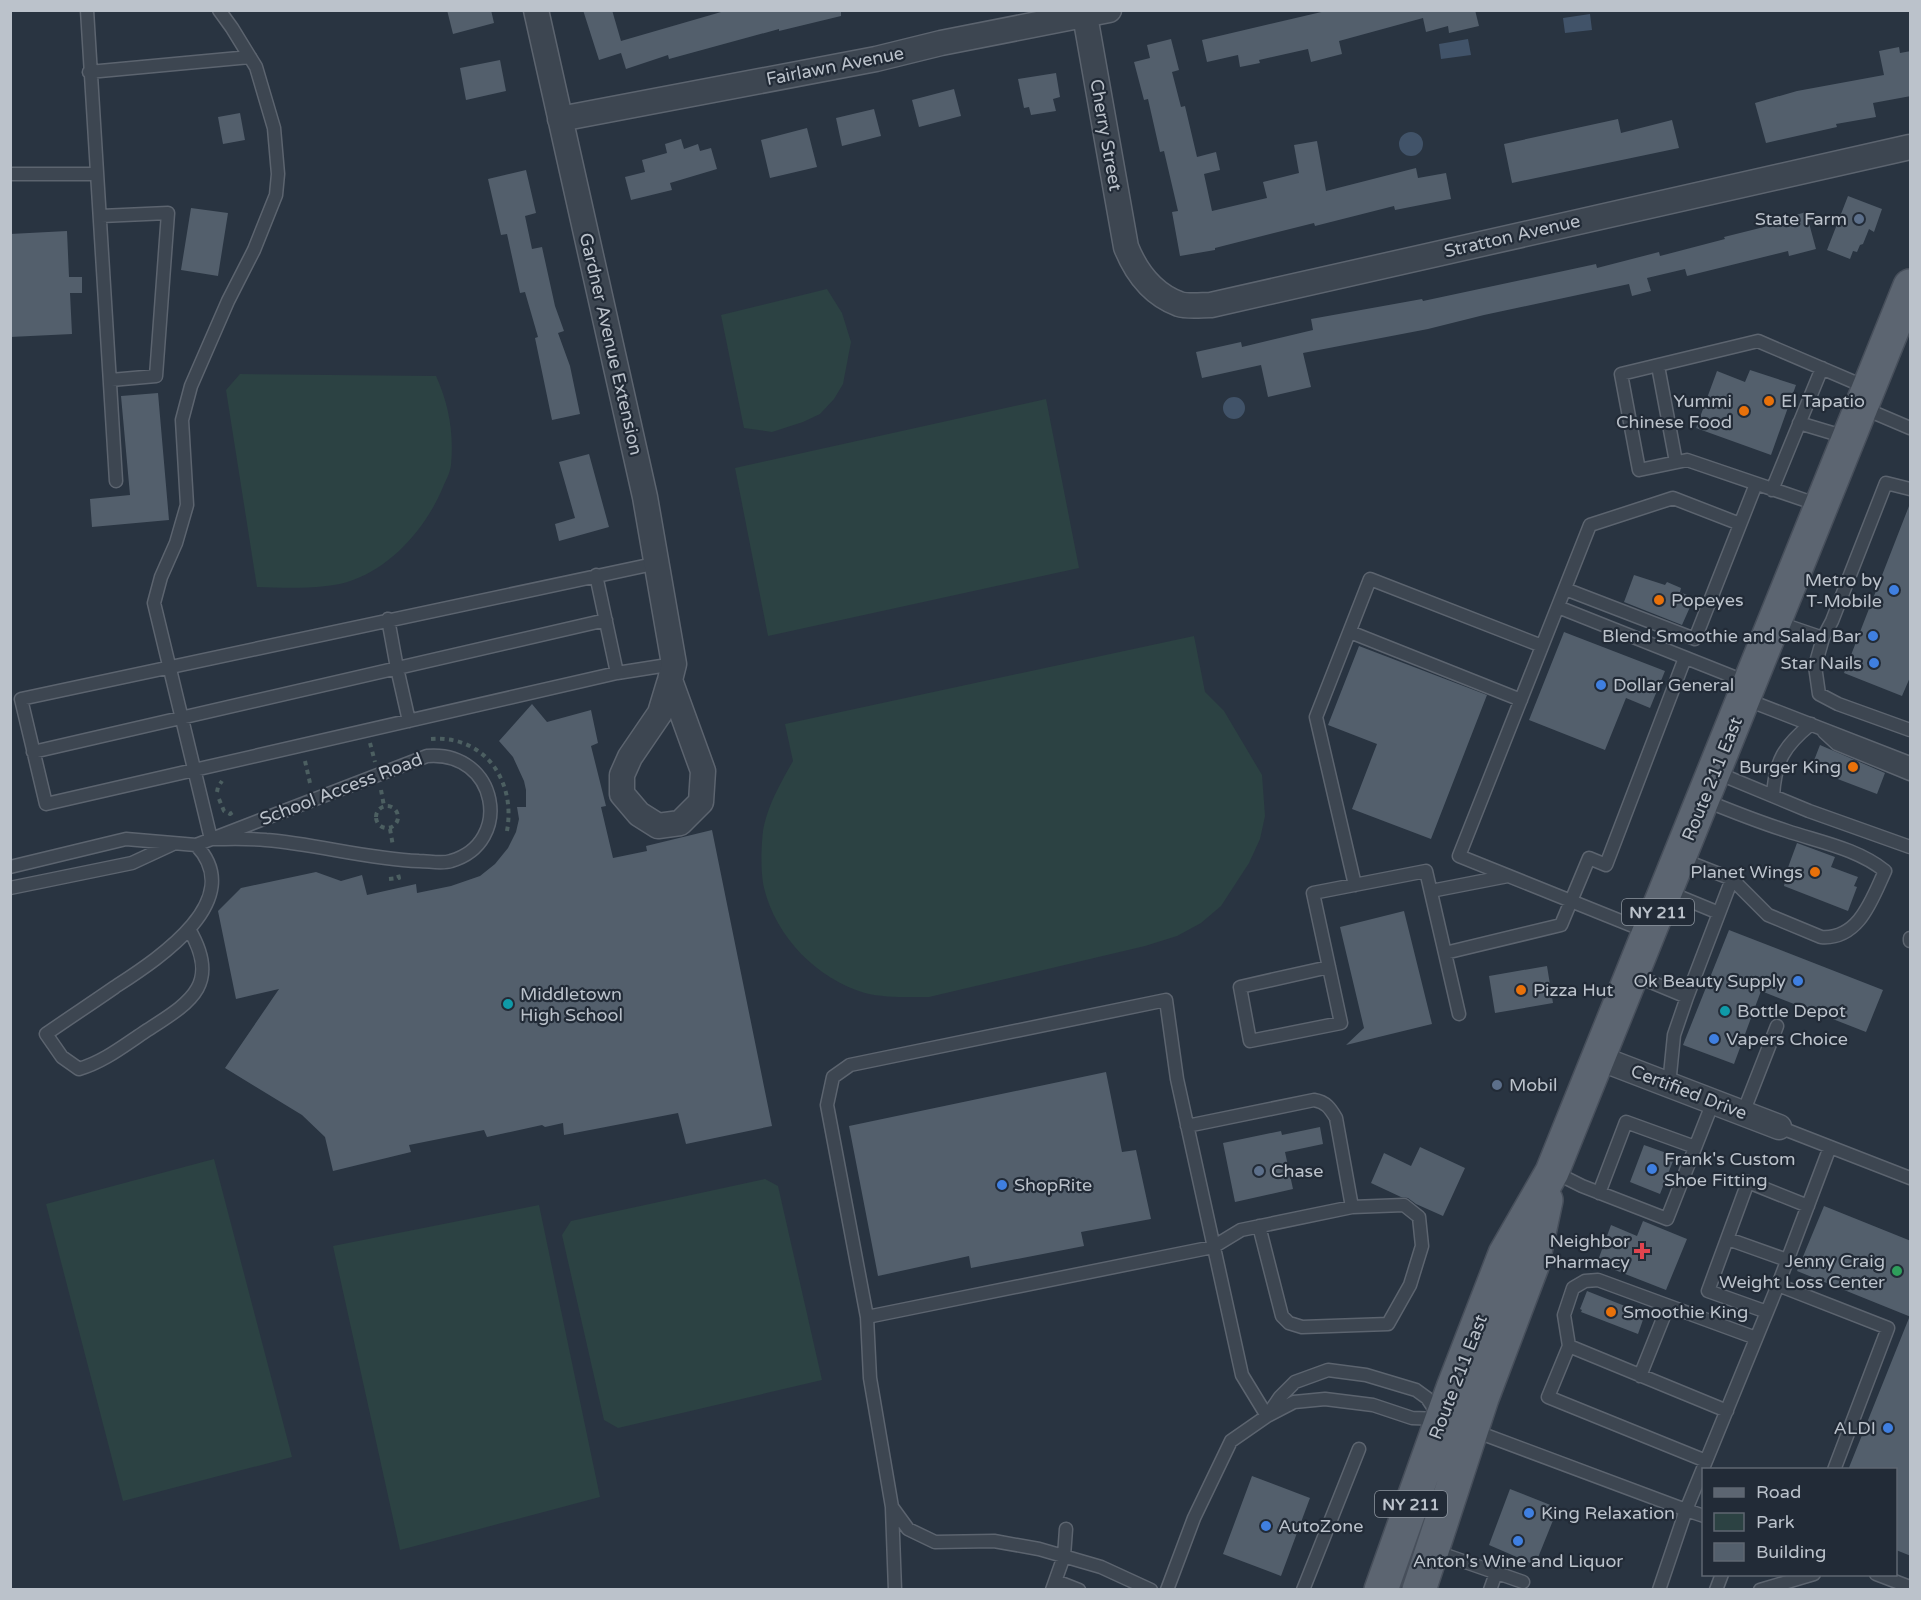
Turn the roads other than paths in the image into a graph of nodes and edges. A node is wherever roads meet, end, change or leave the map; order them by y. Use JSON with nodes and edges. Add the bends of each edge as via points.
{"nodes":[{"id":1,"x":219,"y":10,"type":"edge"},
{"id":2,"x":536,"y":10,"type":"edge"},
{"id":3,"x":1109,"y":10,"type":"edge"},
{"id":4,"x":90,"y":11,"type":"edge"},
{"id":5,"x":1084,"y":13,"type":"edge"},
{"id":6,"x":250,"y":57,"type":"junction"},
{"id":7,"x":89,"y":72,"type":"junction"},
{"id":8,"x":560,"y":118,"type":"junction"},
{"id":9,"x":1911,"y":147,"type":"edge"},
{"id":10,"x":10,"y":174,"type":"edge"},
{"id":11,"x":97,"y":174,"type":"junction"},
{"id":12,"x":101,"y":216,"type":"junction"},
{"id":13,"x":1130,"y":258,"type":"joint"},
{"id":14,"x":1905,"y":307,"type":"edge"},
{"id":15,"x":1658,"y":366,"type":"junction"},
{"id":16,"x":1822,"y":368,"type":"junction"},
{"id":17,"x":111,"y":380,"type":"junction"},
{"id":18,"x":1866,"y":398,"type":"junction"},
{"id":19,"x":1799,"y":423,"type":"junction"},
{"id":20,"x":1911,"y":428,"type":"edge"},
{"id":21,"x":1850,"y":438,"type":"junction"},
{"id":22,"x":1676,"y":462,"type":"junction"},
{"id":23,"x":116,"y":481,"type":"dead end"},
{"id":24,"x":1756,"y":484,"type":"junction"},
{"id":25,"x":1911,"y":489,"type":"edge"},
{"id":26,"x":1772,"y":490,"type":"junction"},
{"id":27,"x":1822,"y":506,"type":"junction"},
{"id":28,"x":1740,"y":524,"type":"junction"},
{"id":29,"x":658,"y":563,"type":"junction"},
{"id":30,"x":596,"y":575,"type":"junction"},
{"id":31,"x":1565,"y":589,"type":"junction"},
{"id":32,"x":1558,"y":607,"type":"junction"},
{"id":33,"x":388,"y":620,"type":"junction"},
{"id":34,"x":606,"y":620,"type":"junction"},
{"id":35,"x":1776,"y":622,"type":"junction"},
{"id":36,"x":1350,"y":632,"type":"junction"},
{"id":37,"x":1823,"y":638,"type":"junction"},
{"id":38,"x":1542,"y":646,"type":"junction"},
{"id":39,"x":1685,"y":658,"type":"junction"},
{"id":40,"x":170,"y":667,"type":"junction"},
{"id":41,"x":397,"y":668,"type":"junction"},
{"id":42,"x":672,"y":672,"type":"junction"},
{"id":43,"x":617,"y":673,"type":"junction"},
{"id":44,"x":1748,"y":692,"type":"junction"},
{"id":45,"x":1521,"y":700,"type":"junction"},
{"id":46,"x":182,"y":718,"type":"junction"},
{"id":47,"x":409,"y":721,"type":"junction"},
{"id":48,"x":1815,"y":726,"type":"junction"},
{"id":49,"x":1911,"y":730,"type":"edge"},
{"id":50,"x":33,"y":752,"type":"junction"},
{"id":51,"x":1911,"y":764,"type":"edge"},
{"id":52,"x":195,"y":770,"type":"junction"},
{"id":53,"x":1911,"y":774,"type":"edge"},
{"id":54,"x":1709,"y":786,"type":"junction"},
{"id":55,"x":1773,"y":796,"type":"junction"},
{"id":56,"x":211,"y":839,"type":"junction"},
{"id":57,"x":177,"y":842,"type":"junction"},
{"id":58,"x":196,"y":844,"type":"junction"},
{"id":59,"x":1911,"y":847,"type":"edge"},
{"id":60,"x":1680,"y":858,"type":"junction"},
{"id":61,"x":10,"y":867,"type":"edge"},
{"id":62,"x":1508,"y":876,"type":"junction"},
{"id":63,"x":1732,"y":879,"type":"junction"},
{"id":64,"x":1355,"y":885,"type":"junction"},
{"id":65,"x":10,"y":888,"type":"edge"},
{"id":66,"x":1431,"y":891,"type":"junction"},
{"id":67,"x":1666,"y":892,"type":"junction"},
{"id":68,"x":1572,"y":902,"type":"junction"},
{"id":69,"x":1719,"y":913,"type":"junction"},
{"id":70,"x":189,"y":929,"type":"junction"},
{"id":71,"x":1650,"y":933,"type":"junction"},
{"id":72,"x":1445,"y":953,"type":"junction"},
{"id":73,"x":1329,"y":967,"type":"junction"},
{"id":74,"x":1633,"y":975,"type":"junction"},
{"id":75,"x":1687,"y":997,"type":"junction"},
{"id":76,"x":1459,"y":1014,"type":"dead end"},
{"id":77,"x":1777,"y":1026,"type":"dead end"},
{"id":78,"x":1599,"y":1058,"type":"junction"},
{"id":79,"x":1669,"y":1085,"type":"junction"},
{"id":80,"x":1713,"y":1102,"type":"junction"},
{"id":81,"x":1743,"y":1113,"type":"junction"},
{"id":82,"x":1187,"y":1126,"type":"junction"},
{"id":83,"x":1779,"y":1127,"type":"joint"},
{"id":84,"x":1695,"y":1147,"type":"junction"},
{"id":85,"x":1830,"y":1147,"type":"junction"},
{"id":86,"x":1552,"y":1172,"type":"junction"},
{"id":87,"x":1911,"y":1178,"type":"edge"},
{"id":88,"x":1599,"y":1193,"type":"junction"},
{"id":89,"x":1808,"y":1206,"type":"junction"},
{"id":90,"x":1352,"y":1207,"type":"junction"},
{"id":91,"x":1259,"y":1226,"type":"junction"},
{"id":92,"x":1728,"y":1239,"type":"junction"},
{"id":93,"x":1213,"y":1247,"type":"junction"},
{"id":94,"x":1787,"y":1260,"type":"junction"},
{"id":95,"x":1779,"y":1284,"type":"junction"},
{"id":96,"x":1668,"y":1306,"type":"junction"},
{"id":97,"x":1767,"y":1312,"type":"junction"},
{"id":98,"x":867,"y":1317,"type":"junction"},
{"id":99,"x":1756,"y":1338,"type":"junction"},
{"id":100,"x":1569,"y":1346,"type":"junction"},
{"id":101,"x":1640,"y":1376,"type":"junction"},
{"id":102,"x":1727,"y":1411,"type":"junction"},
{"id":103,"x":1267,"y":1416,"type":"junction"},
{"id":104,"x":1457,"y":1424,"type":"junction"},
{"id":105,"x":1359,"y":1449,"type":"dead end"},
{"id":106,"x":1706,"y":1461,"type":"junction"},
{"id":107,"x":1703,"y":1468,"type":"edge"},
{"id":108,"x":1835,"y":1468,"type":"edge"},
{"id":109,"x":1702,"y":1471,"type":"edge"},
{"id":110,"x":892,"y":1507,"type":"junction"},
{"id":111,"x":1686,"y":1510,"type":"junction"},
{"id":112,"x":1702,"y":1515,"type":"edge"},
{"id":113,"x":1066,"y":1529,"type":"dead end"},
{"id":114,"x":1432,"y":1550,"type":"junction"},
{"id":115,"x":1064,"y":1556,"type":"junction"},
{"id":116,"x":1496,"y":1573,"type":"junction"},
{"id":117,"x":1722,"y":1576,"type":"edge"},
{"id":118,"x":1810,"y":1576,"type":"edge"},
{"id":119,"x":1879,"y":1576,"type":"edge"},
{"id":120,"x":1523,"y":1582,"type":"dead end"},
{"id":121,"x":1054,"y":1585,"type":"edge"},
{"id":122,"x":1911,"y":1587,"type":"edge"},
{"id":123,"x":895,"y":1590,"type":"edge"},
{"id":124,"x":1079,"y":1590,"type":"edge"},
{"id":125,"x":1151,"y":1590,"type":"edge"},
{"id":126,"x":1167,"y":1590,"type":"edge"},
{"id":127,"x":1303,"y":1590,"type":"edge"},
{"id":128,"x":1381,"y":1590,"type":"edge"},
{"id":129,"x":1419,"y":1590,"type":"edge"},
{"id":130,"x":1490,"y":1590,"type":"edge"},
{"id":131,"x":1659,"y":1590,"type":"edge"},
{"id":132,"x":1716,"y":1590,"type":"edge"},
{"id":133,"x":1760,"y":1590,"type":"edge"}],
"edges":[{"from":1,"to":6,"type":"lane"},
{"from":2,"to":8,"type":"street","name":"Gardner Avenue Extension"},
{"from":3,"to":5,"type":"street","name":"Fairlawn Avenue"},
{"from":4,"to":7,"type":"lane"},
{"from":5,"to":8,"type":"street","name":"Fairlawn Avenue","via":[[876,59]]},
{"from":5,"to":13,"type":"street","name":"Cherry Street"},
{"from":6,"to":7,"type":"lane"},
{"from":6,"to":40,"type":"lane","via":[[274,128],[276,195],[191,386],[182,420],[187,505],[154,603]]},
{"from":7,"to":11,"type":"lane"},
{"from":8,"to":29,"type":"street","name":"Gardner Avenue Extension"},
{"from":9,"to":13,"type":"street","name":"Stratton Avenue","via":[[1211,305],[1171,300],[1141,277]]},
{"from":10,"to":11,"type":"lane"},
{"from":11,"to":12,"type":"lane"},
{"from":12,"to":17,"type":"lane"},
{"from":12,"to":17,"type":"lane","via":[[168,213],[156,376]]},
{"from":14,"to":18,"type":"main road","name":"Route 211 East","number":"NY 211"},
{"from":15,"to":16,"type":"lane","via":[[1758,341]]},
{"from":15,"to":22,"type":"lane"},
{"from":15,"to":22,"type":"lane","via":[[1621,374],[1639,470]]},
{"from":16,"to":18,"type":"lane"},
{"from":16,"to":19,"type":"lane"},
{"from":17,"to":23,"type":"lane"},
{"from":18,"to":20,"type":"lane"},
{"from":18,"to":21,"type":"main road","name":"Route 211 East","number":"NY 211"},
{"from":19,"to":21,"type":"lane"},
{"from":19,"to":26,"type":"lane"},
{"from":21,"to":27,"type":"main road","name":"Route 211 East","number":"NY 211"},
{"from":22,"to":24,"type":"lane","via":[[1687,460]]},
{"from":24,"to":26,"type":"lane"},
{"from":24,"to":28,"type":"lane"},
{"from":25,"to":37,"type":"lane","via":[[1886,483]]},
{"from":26,"to":27,"type":"lane"},
{"from":27,"to":35,"type":"main road","name":"Route 211 East","number":"NY 211"},
{"from":28,"to":31,"type":"lane","via":[[1672,498],[1590,525]]},
{"from":28,"to":31,"type":"lane","via":[[1695,639]]},
{"from":29,"to":30,"type":"lane"},
{"from":29,"to":42,"type":"street","name":"Gardner Avenue Extension"},
{"from":30,"to":33,"type":"lane"},
{"from":30,"to":34,"type":"lane"},
{"from":31,"to":32,"type":"lane"},
{"from":32,"to":38,"type":"lane"},
{"from":32,"to":39,"type":"lane"},
{"from":33,"to":40,"type":"lane"},
{"from":33,"to":41,"type":"lane"},
{"from":34,"to":41,"type":"lane"},
{"from":34,"to":43,"type":"lane"},
{"from":35,"to":37,"type":"lane"},
{"from":35,"to":44,"type":"main road","name":"Route 211 East","number":"NY 211"},
{"from":36,"to":38,"type":"lane","via":[[1370,579]]},
{"from":36,"to":45,"type":"lane"},
{"from":36,"to":64,"type":"lane","via":[[1316,717]]},
{"from":37,"to":49,"type":"lane","via":[[1815,666],[1818,694]]},
{"from":38,"to":45,"type":"lane"},
{"from":39,"to":44,"type":"lane"},
{"from":39,"to":68,"type":"lane","via":[[1606,865],[1589,858]]},
{"from":40,"to":46,"type":"lane"},
{"from":40,"to":50,"type":"lane","via":[[21,699]]},
{"from":41,"to":46,"type":"lane"},
{"from":41,"to":47,"type":"lane"},
{"from":42,"to":42,"type":"street","name":"Gardner Avenue Extension","via":[[660,713],[622,775],[622,794],[639,814],[658,826],[680,823],[701,802],[703,771]]},
{"from":42,"to":43,"type":"lane"},
{"from":43,"to":47,"type":"lane"},
{"from":44,"to":48,"type":"lane"},
{"from":44,"to":54,"type":"main road","name":"Route 211 East","number":"NY 211"},
{"from":45,"to":62,"type":"lane","via":[[1459,856]]},
{"from":46,"to":50,"type":"lane"},
{"from":46,"to":52,"type":"lane"},
{"from":47,"to":52,"type":"lane"},
{"from":48,"to":51,"type":"lane"},
{"from":48,"to":53,"type":"lane","via":[[1837,744]]},
{"from":48,"to":55,"type":"lane","via":[[1792,739],[1780,757]]},
{"from":50,"to":52,"type":"lane","via":[[46,804]]},
{"from":52,"to":56,"type":"lane"},
{"from":54,"to":55,"type":"lane"},
{"from":54,"to":60,"type":"main road","name":"Route 211 East","number":"NY 211"},
{"from":54,"to":63,"type":"lane","via":[[1785,831],[1841,848],[1885,872],[1859,921],[1851,929],[1829,938],[1768,915]]},
{"from":55,"to":59,"type":"lane"},
{"from":56,"to":56,"type":"lane","name":"School Access Road","via":[[265,839],[395,860],[448,862],[478,844],[489,824],[490,800],[473,769],[452,757],[427,756]]},
{"from":56,"to":58,"type":"lane","name":"School Access Road"},
{"from":57,"to":58,"type":"lane","name":"School Access Road"},
{"from":57,"to":61,"type":"lane","name":"School Access Road","via":[[126,839]]},
{"from":57,"to":65,"type":"lane","via":[[132,863]]},
{"from":58,"to":70,"type":"lane","via":[[206,855],[213,878],[202,911]]},
{"from":60,"to":63,"type":"lane"},
{"from":60,"to":67,"type":"main road","name":"Route 211 East","number":"NY 211"},
{"from":62,"to":66,"type":"lane"},
{"from":62,"to":68,"type":"lane"},
{"from":63,"to":69,"type":"lane"},
{"from":64,"to":66,"type":"lane","via":[[1426,871]]},
{"from":64,"to":73,"type":"lane","via":[[1313,893]]},
{"from":66,"to":72,"type":"lane"},
{"from":67,"to":69,"type":"lane"},
{"from":67,"to":71,"type":"main road","name":"Route 211 East","number":"NY 211"},
{"from":68,"to":71,"type":"lane"},
{"from":68,"to":72,"type":"lane","via":[[1561,925]]},
{"from":69,"to":75,"type":"lane"},
{"from":70,"to":70,"type":"lane","via":[[162,955],[45,1034],[62,1057],[79,1069],[97,1064],[188,1003],[199,986],[203,968],[198,944]]},
{"from":71,"to":74,"type":"main road","name":"Route 211 East","number":"NY 211"},
{"from":72,"to":76,"type":"lane"},
{"from":73,"to":73,"type":"lane","via":[[1341,1023],[1250,1041],[1240,987]]},
{"from":74,"to":75,"type":"lane"},
{"from":74,"to":78,"type":"main road","name":"Route 211 East","number":"NY 211"},
{"from":75,"to":79,"type":"lane","via":[[1674,1035]]},
{"from":77,"to":81,"type":"lane"},
{"from":78,"to":79,"type":"street","name":"Certified Drive"},
{"from":78,"to":86,"type":"main road","name":"Route 211 East","number":"NY 211"},
{"from":79,"to":80,"type":"street","name":"Certified Drive"},
{"from":80,"to":81,"type":"street","name":"Certified Drive"},
{"from":80,"to":84,"type":"lane"},
{"from":81,"to":83,"type":"street","name":"Certified Drive"},
{"from":82,"to":90,"type":"lane","via":[[1321,1101],[1336,1118]]},
{"from":82,"to":93,"type":"lane"},
{"from":82,"to":98,"type":"lane","via":[[1166,1000],[850,1065],[833,1077],[827,1105]]},
{"from":83,"to":85,"type":"lane"},
{"from":84,"to":88,"type":"lane","via":[[1626,1122]]},
{"from":84,"to":88,"type":"lane","via":[[1667,1219]]},
{"from":85,"to":87,"type":"lane"},
{"from":85,"to":89,"type":"lane"},
{"from":86,"to":88,"type":"lane"},
{"from":86,"to":104,"type":"main road","name":"Route 211 East","number":"NY 211","via":[[1505,1254]]},
{"from":89,"to":92,"type":"lane","via":[[1748,1182]]},
{"from":89,"to":94,"type":"lane"},
{"from":90,"to":91,"type":"lane"},
{"from":90,"to":91,"type":"lane","via":[[1404,1205],[1419,1217],[1422,1246],[1410,1285],[1388,1324],[1302,1327],[1289,1323],[1282,1316]]},
{"from":91,"to":93,"type":"lane","via":[[1241,1230]]},
{"from":92,"to":94,"type":"lane"},
{"from":92,"to":97,"type":"lane","via":[[1708,1291]]},
{"from":93,"to":98,"type":"lane"},
{"from":93,"to":103,"type":"lane","via":[[1242,1375]]},
{"from":94,"to":95,"type":"lane"},
{"from":95,"to":97,"type":"lane"},
{"from":95,"to":108,"type":"lane","via":[[1888,1328]]},
{"from":96,"to":99,"type":"lane"},
{"from":96,"to":100,"type":"lane","via":[[1598,1280],[1584,1281],[1573,1288],[1564,1315]]},
{"from":96,"to":101,"type":"lane"},
{"from":97,"to":99,"type":"lane"},
{"from":98,"to":110,"type":"lane","via":[[870,1378]]},
{"from":99,"to":102,"type":"lane"},
{"from":100,"to":101,"type":"lane"},
{"from":100,"to":106,"type":"lane","via":[[1548,1397]]},
{"from":101,"to":102,"type":"lane"},
{"from":102,"to":106,"type":"lane"},
{"from":103,"to":104,"type":"lane","via":[[1294,1402],[1325,1399],[1373,1405],[1412,1418]]},
{"from":103,"to":104,"type":"lane","via":[[1295,1382],[1328,1370],[1366,1375],[1416,1390]]},
{"from":103,"to":126,"type":"lane","via":[[1232,1441],[1194,1518]]},
{"from":104,"to":111,"type":"lane"},
{"from":104,"to":114,"type":"main road","name":"Route 211 East","number":"NY 211"},
{"from":104,"to":128,"type":"main road","name":"Route 211 East","number":"NY 211"},
{"from":105,"to":127,"type":"lane"},
{"from":106,"to":107,"type":"lane"},
{"from":109,"to":111,"type":"lane"},
{"from":110,"to":115,"type":"lane","via":[[908,1529],[935,1542],[994,1541]]},
{"from":110,"to":123,"type":"lane"},
{"from":111,"to":112,"type":"lane"},
{"from":111,"to":131,"type":"lane"},
{"from":113,"to":115,"type":"lane"},
{"from":114,"to":116,"type":"lane"},
{"from":114,"to":129,"type":"main road","name":"Route 211 East","number":"NY 211"},
{"from":115,"to":121,"type":"lane"},
{"from":115,"to":125,"type":"lane","via":[[1101,1567]]},
{"from":116,"to":120,"type":"lane"},
{"from":116,"to":130,"type":"lane"},
{"from":117,"to":132,"type":"lane"},
{"from":118,"to":133,"type":"lane"},
{"from":119,"to":122,"type":"lane"},
{"from":121,"to":124,"type":"lane"}]}
